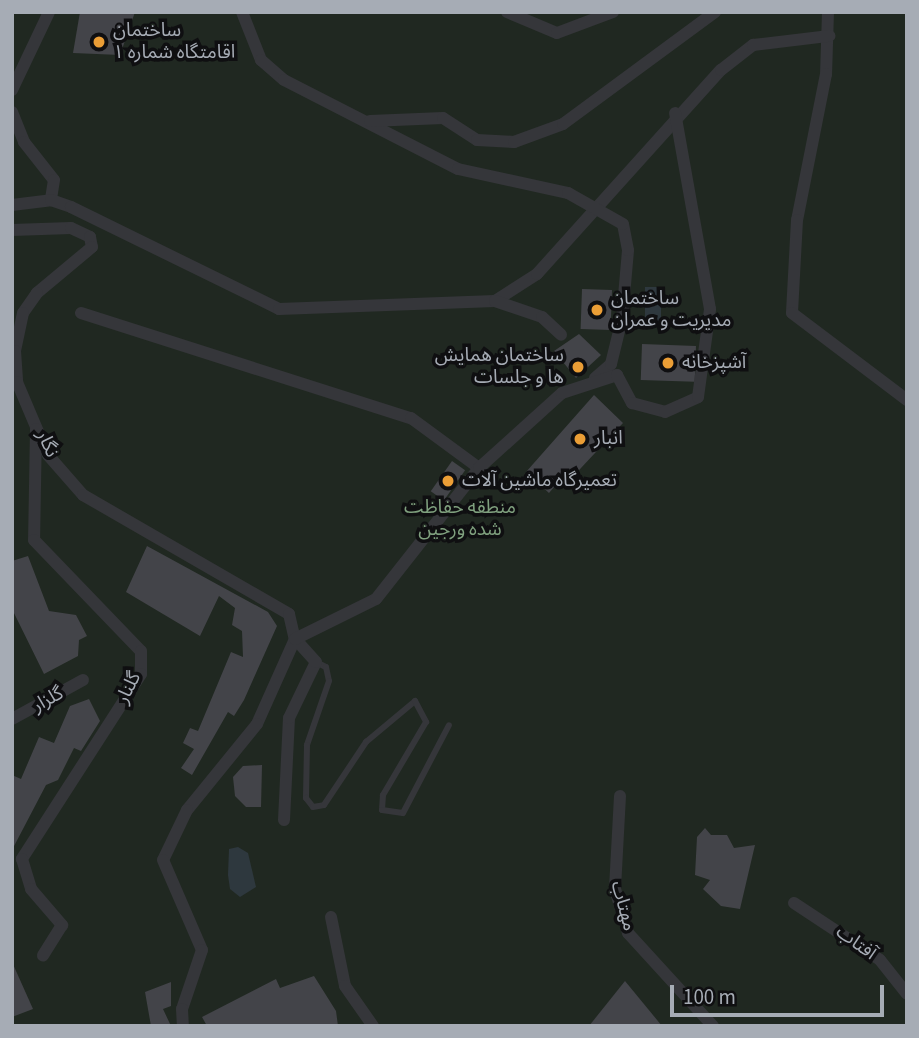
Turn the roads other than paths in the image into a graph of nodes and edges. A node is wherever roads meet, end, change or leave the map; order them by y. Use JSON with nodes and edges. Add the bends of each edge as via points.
{"nodes":[{"id":1,"x":49,"y":12,"type":"edge"},
{"id":2,"x":242,"y":12,"type":"edge"},
{"id":3,"x":507,"y":12,"type":"edge"},
{"id":4,"x":612,"y":12,"type":"edge"},
{"id":5,"x":715,"y":12,"type":"edge"},
{"id":6,"x":828,"y":12,"type":"edge"},
{"id":7,"x":830,"y":36,"type":"junction"},
{"id":8,"x":12,"y":90,"type":"edge"},
{"id":9,"x":12,"y":112,"type":"edge"},
{"id":10,"x":675,"y":113,"type":"junction"},
{"id":11,"x":370,"y":121,"type":"junction"},
{"id":12,"x":51,"y":200,"type":"junction"},
{"id":13,"x":12,"y":205,"type":"edge"},
{"id":14,"x":98,"y":223,"type":"junction"},
{"id":15,"x":12,"y":230,"type":"edge"},
{"id":16,"x":90,"y":237,"type":"junction"},
{"id":17,"x":495,"y":301,"type":"junction"},
{"id":18,"x":81,"y":313,"type":"dead end"},
{"id":19,"x":561,"y":335,"type":"dead end"},
{"id":20,"x":595,"y":378,"type":"junction"},
{"id":21,"x":907,"y":400,"type":"edge"},
{"id":22,"x":36,"y":419,"type":"junction"},
{"id":23,"x":480,"y":468,"type":"junction"},
{"id":24,"x":295,"y":639,"type":"junction"},
{"id":25,"x":316,"y":662,"type":"junction"},
{"id":26,"x":83,"y":680,"type":"dead end"},
{"id":27,"x":12,"y":719,"type":"edge"},
{"id":28,"x":449,"y":725,"type":"dead end"},
{"id":29,"x":620,"y":796,"type":"dead end"},
{"id":30,"x":284,"y":820,"type":"dead end"},
{"id":31,"x":794,"y":903,"type":"dead end"},
{"id":32,"x":331,"y":917,"type":"dead end"},
{"id":33,"x":43,"y":955,"type":"dead end"},
{"id":34,"x":907,"y":994,"type":"edge"},
{"id":35,"x":183,"y":1026,"type":"edge"},
{"id":36,"x":373,"y":1026,"type":"edge"},
{"id":37,"x":713,"y":1026,"type":"edge"}],
"edges":[{"from":1,"to":8,"type":"street"},
{"from":2,"to":11,"type":"street","via":[[261,60],[284,80]]},
{"from":3,"to":4,"type":"street","via":[[557,33]]},
{"from":5,"to":11,"type":"street","via":[[563,124],[514,142],[477,140],[443,118]]},
{"from":6,"to":7,"type":"street"},
{"from":7,"to":10,"type":"street","via":[[753,45]]},
{"from":7,"to":21,"type":"street","via":[[797,220],[792,313]]},
{"from":9,"to":12,"type":"street","via":[[24,142],[54,180]]},
{"from":10,"to":17,"type":"street","via":[[537,274]]},
{"from":10,"to":20,"type":"street","via":[[710,309],[698,397],[665,412],[632,403],[617,375]]},
{"from":11,"to":20,"type":"street","bridge":true,"via":[[411,149],[458,169],[568,193],[623,224],[628,250],[622,320],[611,364]]},
{"from":12,"to":13,"type":"street"},
{"from":12,"to":14,"type":"street"},
{"from":14,"to":16,"type":"street","name":"نگار"},
{"from":14,"to":17,"type":"street","via":[[279,309]]},
{"from":15,"to":16,"type":"street","via":[[52,224]]},
{"from":16,"to":22,"type":"street","name":"نگار","via":[[88,257],[37,293],[23,313],[15,351],[17,382]]},
{"from":17,"to":19,"type":"street","via":[[542,317]]},
{"from":18,"to":23,"type":"street","via":[[411,418]]},
{"from":20,"to":23,"type":"street","via":[[562,393]]},
{"from":22,"to":24,"type":"street","name":"نگار","via":[[48,455],[83,495],[289,614]]},
{"from":22,"to":33,"type":"street","name":"گلنار","via":[[34,540],[141,651],[141,674],[22,859],[31,888],[62,925]]},
{"from":23,"to":24,"type":"street","via":[[376,599]]},
{"from":24,"to":25,"type":"street","name":"نگار"},
{"from":24,"to":35,"type":"street","via":[[273,697],[171,834],[163,860],[202,950],[182,1009]]},
{"from":25,"to":28,"type":"lane","via":[[326,667],[329,681],[307,745],[306,798],[313,807],[324,805],[366,742],[415,701],[426,722],[383,795],[382,810],[403,813]]},
{"from":25,"to":30,"type":"street","via":[[289,718]]},
{"from":26,"to":27,"type":"street","name":"گلزار"},
{"from":29,"to":37,"type":"street","name":"مهتاب","via":[[615,889],[628,933]]},
{"from":31,"to":34,"type":"street","name":"آفتاب","via":[[880,960]]},
{"from":32,"to":36,"type":"street","via":[[345,986]]}]}
